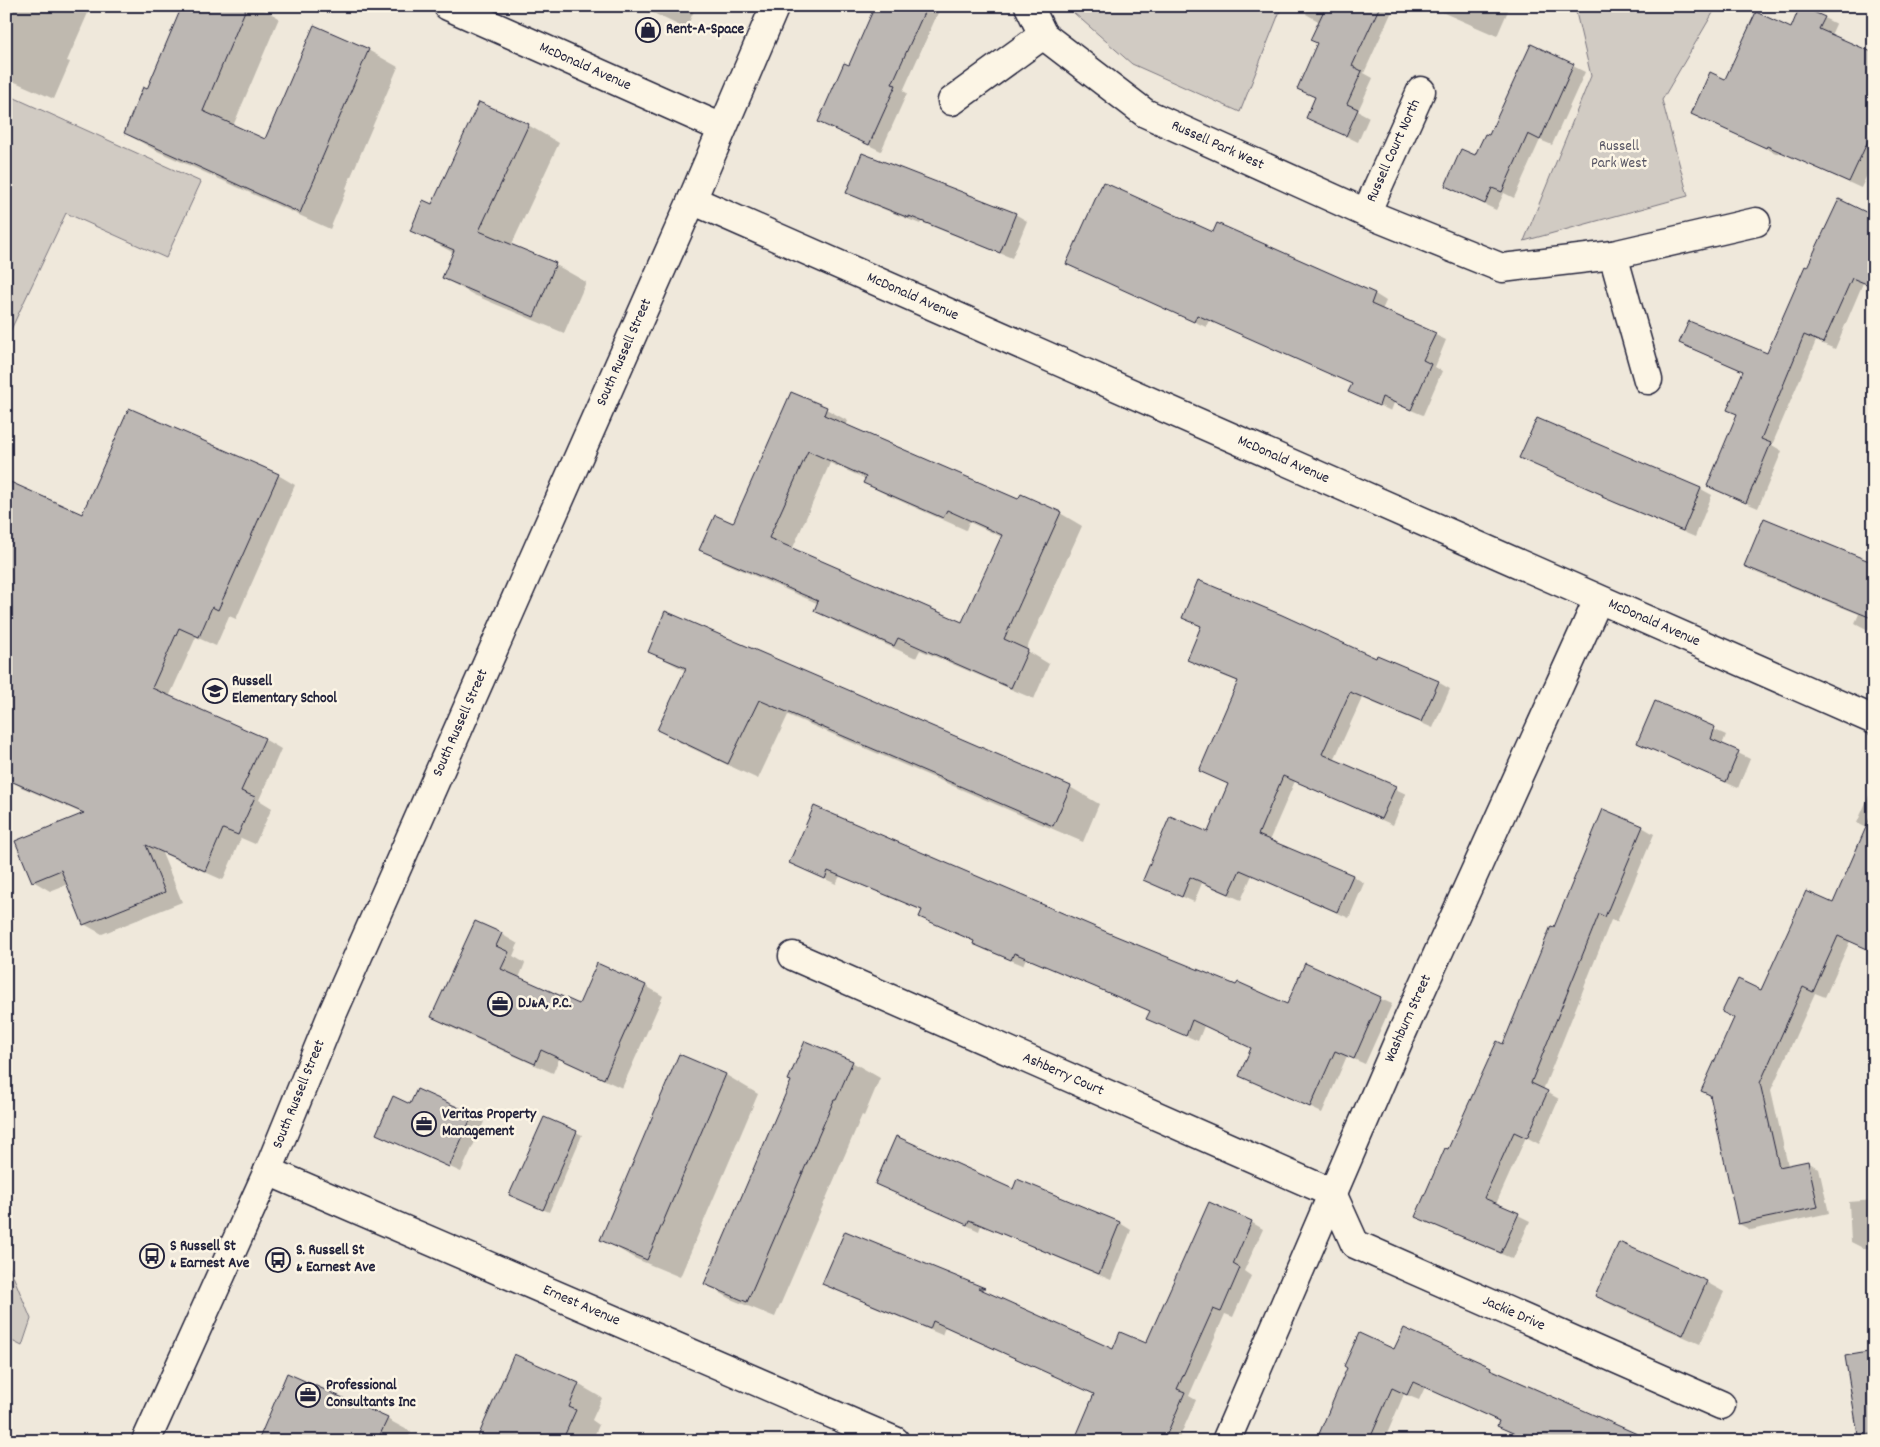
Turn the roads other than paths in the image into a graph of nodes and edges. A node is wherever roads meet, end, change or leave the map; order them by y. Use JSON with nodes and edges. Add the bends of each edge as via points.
{"nodes":[{"id":1,"x":448,"y":6,"type":"edge"},
{"id":2,"x":775,"y":6,"type":"edge"},
{"id":3,"x":1029,"y":6,"type":"edge"},
{"id":4,"x":1043,"y":35,"type":"junction"},
{"id":5,"x":1421,"y":91,"type":"dead end"},
{"id":6,"x":952,"y":101,"type":"dead end"},
{"id":7,"x":722,"y":128,"type":"junction"},
{"id":8,"x":692,"y":200,"type":"junction"},
{"id":9,"x":1366,"y":213,"type":"junction"},
{"id":10,"x":1756,"y":222,"type":"dead end"},
{"id":11,"x":1613,"y":255,"type":"junction"},
{"id":12,"x":1648,"y":380,"type":"dead end"},
{"id":13,"x":1598,"y":600,"type":"junction"},
{"id":14,"x":1874,"y":720,"type":"edge"},
{"id":15,"x":793,"y":956,"type":"dead end"},
{"id":16,"x":268,"y":1171,"type":"junction"},
{"id":17,"x":1332,"y":1193,"type":"junction"},
{"id":18,"x":1721,"y":1405,"type":"dead end"},
{"id":19,"x":146,"y":1441,"type":"edge"},
{"id":20,"x":895,"y":1441,"type":"edge"},
{"id":21,"x":1226,"y":1441,"type":"edge"}],
"edges":[{"from":1,"to":7,"type":"street","name":"McDonald Avenue"},
{"from":2,"to":7,"type":"street","name":"South Russell Street"},
{"from":3,"to":4,"type":"street","name":"Russell Park West"},
{"from":4,"to":6,"type":"street"},
{"from":4,"to":9,"type":"street","name":"Russell Park West","via":[[1144,113]]},
{"from":5,"to":9,"type":"street","name":"Russell Court North"},
{"from":7,"to":8,"type":"street","name":"South Russell Street"},
{"from":8,"to":13,"type":"street","name":"McDonald Avenue"},
{"from":8,"to":16,"type":"street","name":"South Russell Street","via":[[331,1017]]},
{"from":9,"to":11,"type":"street","name":"Russell Park West","via":[[1502,268]]},
{"from":10,"to":11,"type":"street","name":"Russell Park West"},
{"from":11,"to":12,"type":"street"},
{"from":13,"to":14,"type":"street","name":"McDonald Avenue"},
{"from":13,"to":17,"type":"street","name":"Washburn Street"},
{"from":15,"to":17,"type":"street","name":"Ashberry Court"},
{"from":16,"to":19,"type":"street","name":"South Russell Street"},
{"from":16,"to":20,"type":"street","name":"Ernest Avenue"},
{"from":17,"to":18,"type":"street","name":"Jackie Drive","via":[[1355,1244]]},
{"from":17,"to":21,"type":"street","name":"Washburn Street"}]}
